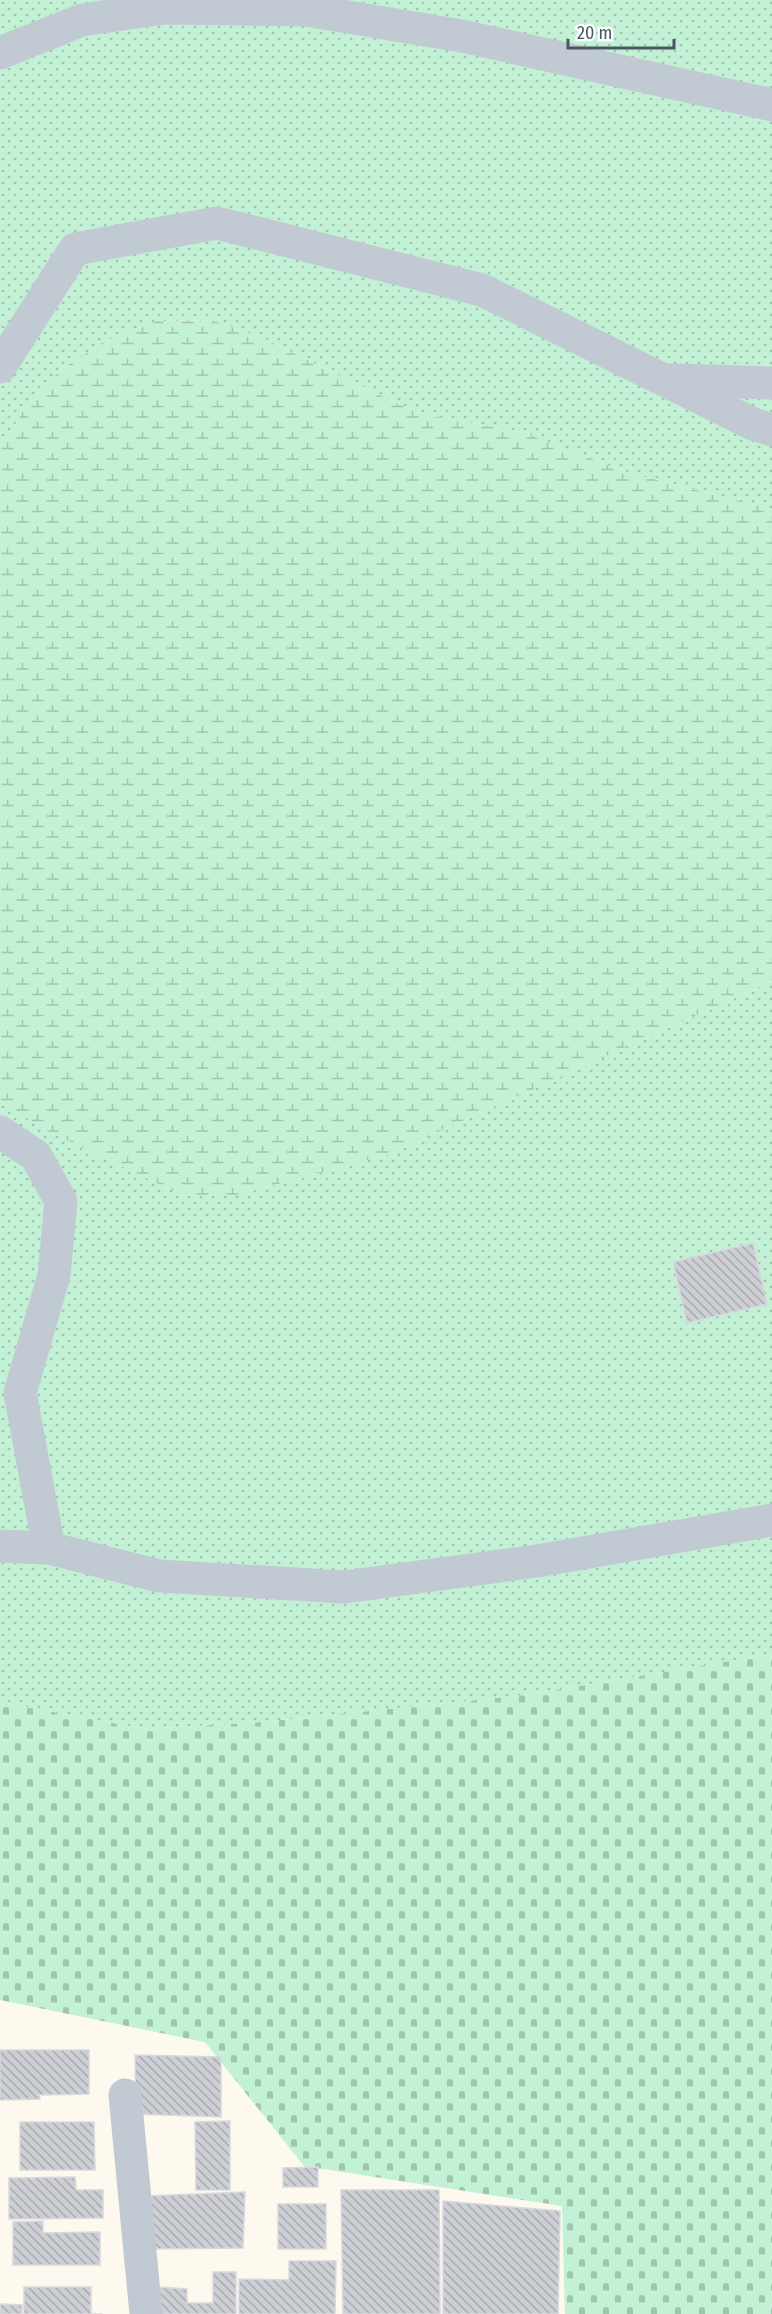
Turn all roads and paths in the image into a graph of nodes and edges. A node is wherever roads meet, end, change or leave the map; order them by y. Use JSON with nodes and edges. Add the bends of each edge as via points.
{"nodes":[{"id":1,"x":0,"y":54,"type":"edge"},
{"id":2,"x":772,"y":105,"type":"edge"},
{"id":3,"x":0,"y":367,"type":"edge"},
{"id":4,"x":664,"y":380,"type":"junction"},
{"id":5,"x":772,"y":383,"type":"edge"},
{"id":6,"x":772,"y":430,"type":"edge"},
{"id":7,"x":0,"y":1132,"type":"edge"},
{"id":8,"x":772,"y":1520,"type":"edge"},
{"id":9,"x":0,"y":1546,"type":"edge"},
{"id":10,"x":49,"y":1548,"type":"junction"},
{"id":11,"x":125,"y":2095,"type":"dead end"},
{"id":12,"x":146,"y":2314,"type":"edge"}],
"edges":[{"from":1,"to":2,"type":"street","via":[[82,20],[164,8],[306,10],[462,36]]},
{"from":3,"to":4,"type":"street","via":[[75,249],[217,223],[482,290]]},
{"from":4,"to":5,"type":"street"},
{"from":4,"to":6,"type":"street"},
{"from":7,"to":10,"type":"street","via":[[36,1156],[61,1201],[54,1275],[20,1393]]},
{"from":8,"to":10,"type":"street","via":[[537,1561],[344,1587],[159,1576]]},
{"from":9,"to":10,"type":"street"},
{"from":11,"to":12,"type":"street"}]}
